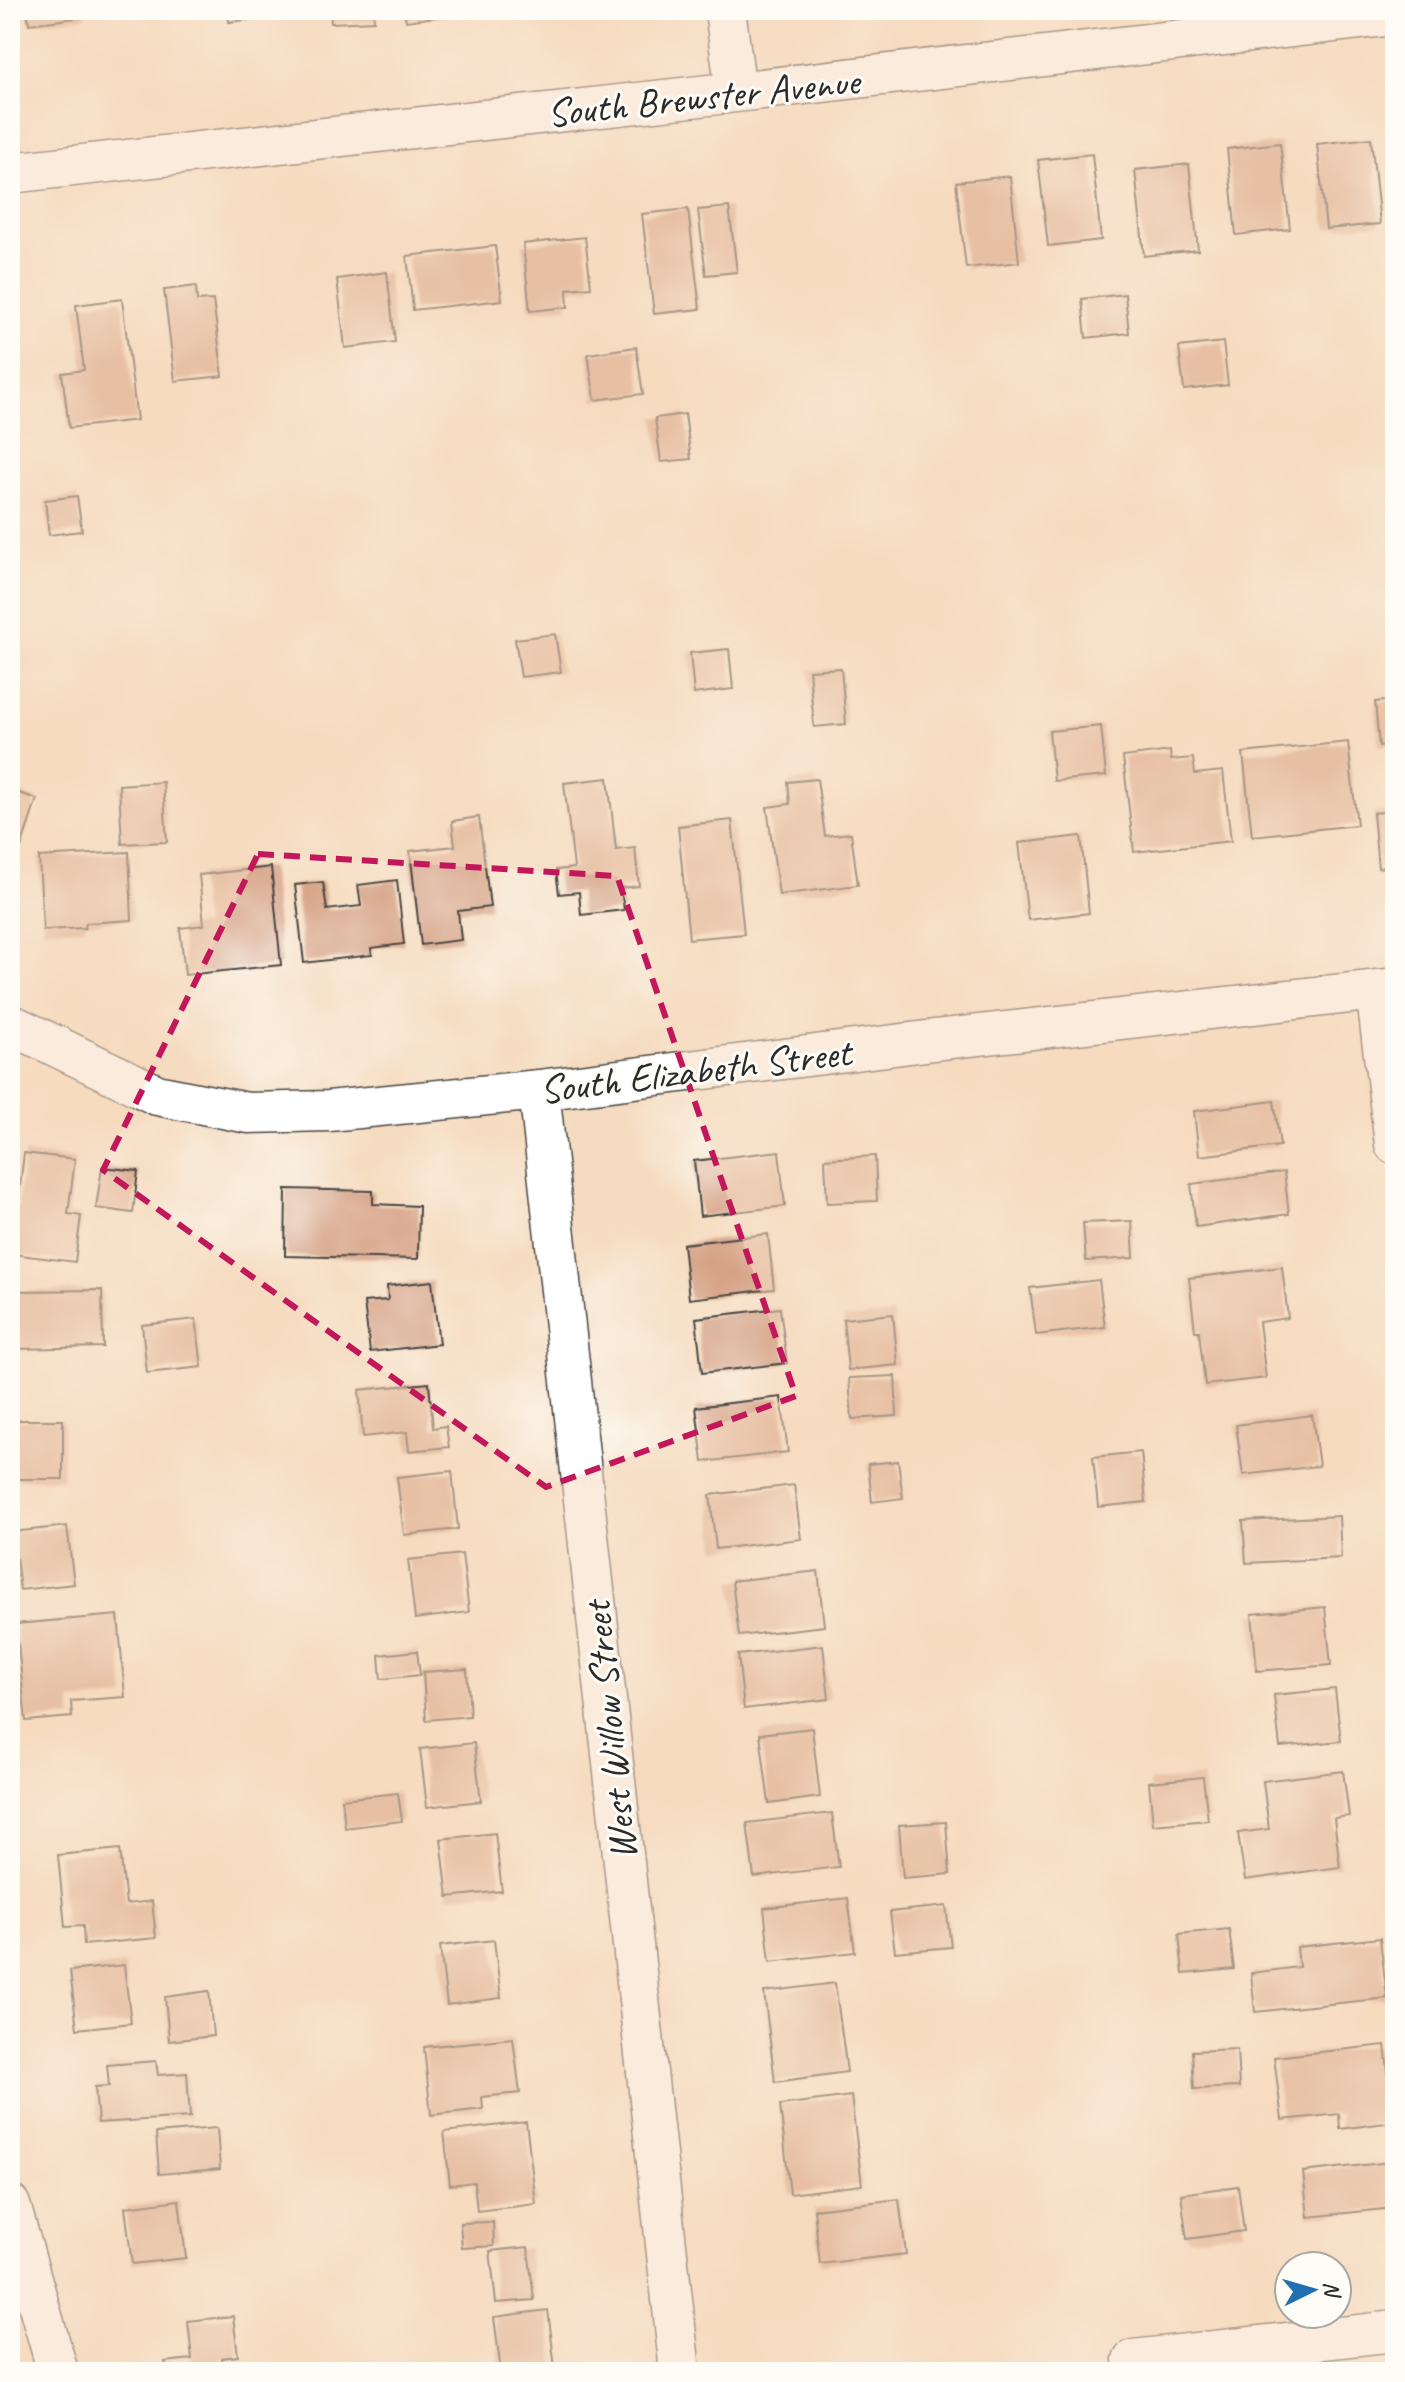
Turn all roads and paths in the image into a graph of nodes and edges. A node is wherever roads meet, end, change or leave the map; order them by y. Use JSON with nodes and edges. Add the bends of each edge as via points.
{"nodes":[{"id":1,"x":725,"y":10,"type":"edge"},
{"id":2,"x":1395,"y":15,"type":"edge"},
{"id":3,"x":736,"y":92,"type":"junction"},
{"id":4,"x":10,"y":173,"type":"edge"},
{"id":5,"x":1386,"y":989,"type":"edge"},
{"id":6,"x":10,"y":1024,"type":"edge"},
{"id":7,"x":539,"y":1090,"type":"junction"},
{"id":8,"x":1395,"y":1144,"type":"edge"},
{"id":9,"x":10,"y":2205,"type":"edge"},
{"id":10,"x":1395,"y":2331,"type":"edge"},
{"id":11,"x":1133,"y":2360,"type":"dead end"},
{"id":12,"x":58,"y":2372,"type":"edge"},
{"id":13,"x":680,"y":2372,"type":"edge"}],
"edges":[{"from":1,"to":3,"type":"street"},
{"from":2,"to":3,"type":"street","name":"South Brewster Avenue"},
{"from":3,"to":4,"type":"street","name":"South Brewster Avenue"},
{"from":5,"to":7,"type":"street","name":"South Elizabeth Street"},
{"from":5,"to":8,"type":"street"},
{"from":6,"to":7,"type":"street","name":"South Elizabeth Street","via":[[157,1095],[248,1113],[329,1111]]},
{"from":7,"to":13,"type":"street","name":"West Willow Street"},
{"from":9,"to":12,"type":"street"},
{"from":10,"to":11,"type":"street"}]}
